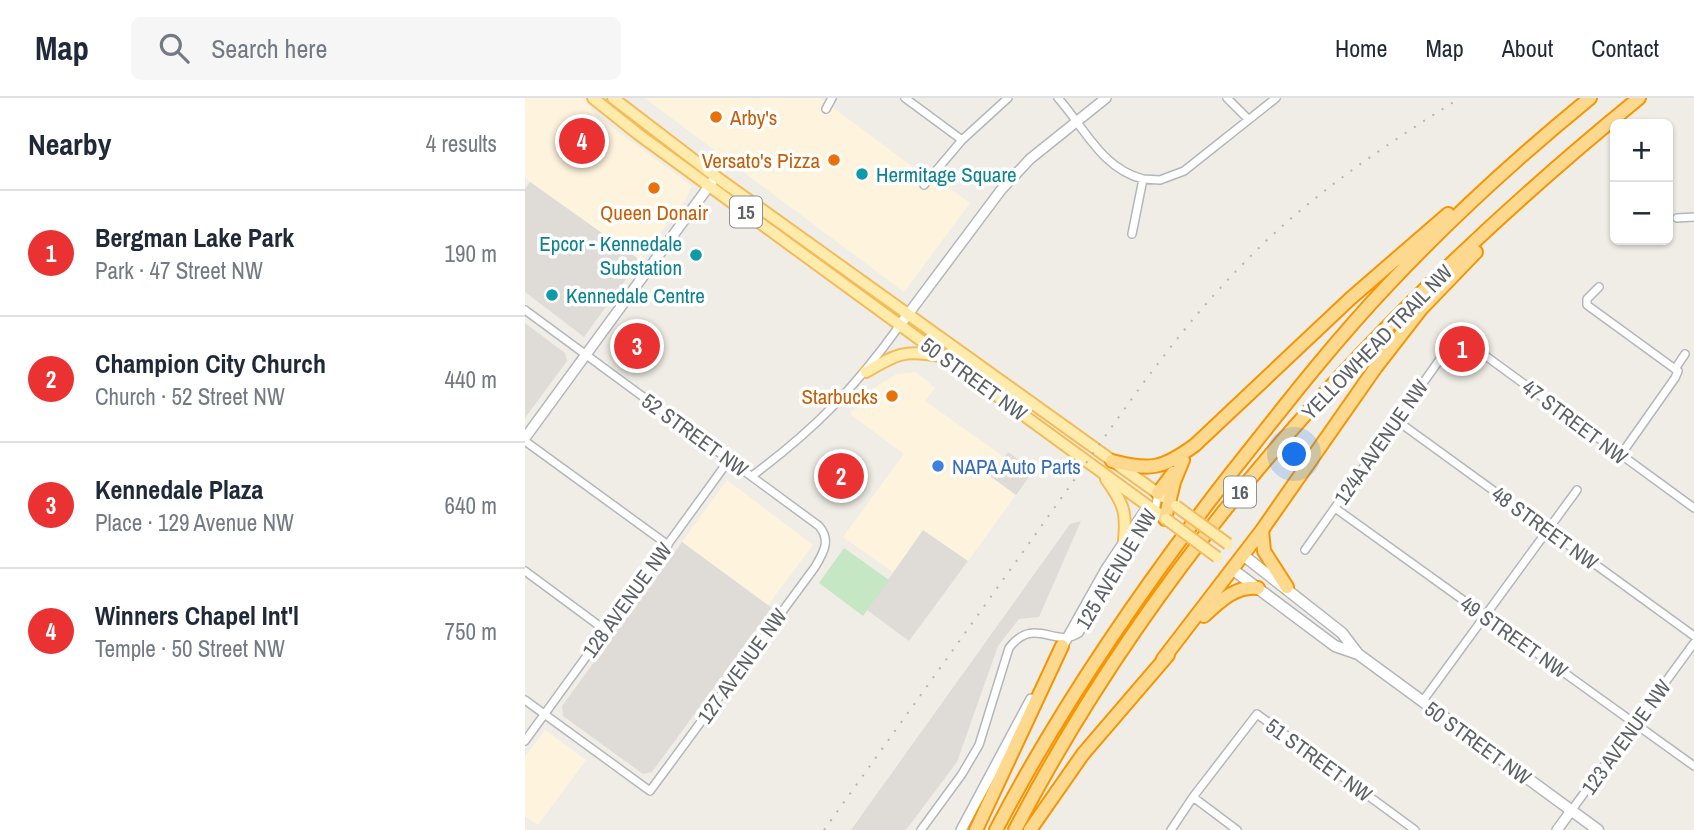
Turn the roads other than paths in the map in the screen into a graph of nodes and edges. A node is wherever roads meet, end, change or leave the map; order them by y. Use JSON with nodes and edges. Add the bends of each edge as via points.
{"nodes":[{"id":1,"x":593,"y":98,"type":"edge"},
{"id":2,"x":613,"y":98,"type":"edge"},
{"id":3,"x":832,"y":98,"type":"edge"},
{"id":4,"x":905,"y":98,"type":"edge"},
{"id":5,"x":1008,"y":98,"type":"edge"},
{"id":6,"x":1058,"y":98,"type":"edge"},
{"id":7,"x":1106,"y":98,"type":"edge"},
{"id":8,"x":1227,"y":98,"type":"edge"},
{"id":9,"x":1276,"y":98,"type":"edge"},
{"id":10,"x":1590,"y":98,"type":"edge"},
{"id":11,"x":1639,"y":98,"type":"edge"},
{"id":12,"x":826,"y":109,"type":"dead end"},
{"id":13,"x":1248,"y":119,"type":"junction"},
{"id":14,"x":1077,"y":121,"type":"junction"},
{"id":15,"x":962,"y":140,"type":"junction"},
{"id":16,"x":1522,"y":155,"type":"junction"},
{"id":17,"x":1143,"y":178,"type":"junction"},
{"id":18,"x":712,"y":181,"type":"junction"},
{"id":19,"x":923,"y":185,"type":"dead end"},
{"id":20,"x":1521,"y":199,"type":"junction"},
{"id":21,"x":1694,"y":217,"type":"edge"},
{"id":22,"x":1677,"y":218,"type":"dead end"},
{"id":23,"x":1132,"y":234,"type":"dead end"},
{"id":24,"x":1599,"y":287,"type":"dead end"},
{"id":25,"x":525,"y":310,"type":"edge"},
{"id":26,"x":908,"y":315,"type":"junction"},
{"id":27,"x":900,"y":326,"type":"junction"},
{"id":28,"x":1457,"y":335,"type":"joint"},
{"id":29,"x":1685,"y":354,"type":"dead end"},
{"id":30,"x":586,"y":355,"type":"junction"},
{"id":31,"x":944,"y":358,"type":"junction"},
{"id":32,"x":1675,"y":369,"type":"junction"},
{"id":33,"x":866,"y":372,"type":"junction"},
{"id":34,"x":1396,"y":420,"type":"junction"},
{"id":35,"x":525,"y":439,"type":"edge"},
{"id":36,"x":1195,"y":445,"type":"junction"},
{"id":37,"x":1620,"y":456,"type":"junction"},
{"id":38,"x":729,"y":460,"type":"junction"},
{"id":39,"x":1112,"y":461,"type":"junction"},
{"id":40,"x":1100,"y":471,"type":"junction"},
{"id":41,"x":752,"y":476,"type":"junction"},
{"id":42,"x":1577,"y":490,"type":"dead end"},
{"id":43,"x":1167,"y":500,"type":"junction"},
{"id":44,"x":1335,"y":508,"type":"junction"},
{"id":45,"x":1694,"y":508,"type":"edge"},
{"id":46,"x":1159,"y":514,"type":"junction"},
{"id":47,"x":1548,"y":529,"type":"junction"},
{"id":48,"x":1262,"y":530,"type":"junction"},
{"id":49,"x":826,"y":538,"type":"joint"},
{"id":50,"x":1124,"y":540,"type":"junction"},
{"id":51,"x":668,"y":545,"type":"junction"},
{"id":52,"x":1305,"y":550,"type":"dead end"},
{"id":53,"x":1243,"y":555,"type":"junction"},
{"id":54,"x":1233,"y":569,"type":"junction"},
{"id":55,"x":525,"y":571,"type":"edge"},
{"id":56,"x":1287,"y":587,"type":"junction"},
{"id":57,"x":1258,"y":588,"type":"junction"},
{"id":58,"x":1484,"y":617,"type":"junction"},
{"id":59,"x":605,"y":630,"type":"junction"},
{"id":60,"x":1694,"y":636,"type":"edge"},
{"id":61,"x":1065,"y":642,"type":"junction"},
{"id":62,"x":1694,"y":643,"type":"edge"},
{"id":63,"x":1358,"y":654,"type":"junction"},
{"id":64,"x":1163,"y":659,"type":"junction"},
{"id":65,"x":525,"y":700,"type":"edge"},
{"id":66,"x":1422,"y":702,"type":"junction"},
{"id":67,"x":544,"y":714,"type":"junction"},
{"id":68,"x":1636,"y":723,"type":"junction"},
{"id":69,"x":525,"y":741,"type":"edge"},
{"id":70,"x":1694,"y":766,"type":"edge"},
{"id":71,"x":1193,"y":797,"type":"junction"},
{"id":72,"x":1571,"y":811,"type":"junction"},
{"id":73,"x":921,"y":830,"type":"edge"},
{"id":74,"x":961,"y":830,"type":"edge"},
{"id":75,"x":976,"y":830,"type":"edge"},
{"id":76,"x":996,"y":830,"type":"edge"},
{"id":77,"x":1015,"y":830,"type":"edge"},
{"id":78,"x":1030,"y":830,"type":"edge"},
{"id":79,"x":1171,"y":830,"type":"edge"},
{"id":80,"x":1237,"y":830,"type":"edge"},
{"id":81,"x":1415,"y":830,"type":"edge"},
{"id":82,"x":1557,"y":830,"type":"edge"},
{"id":83,"x":1598,"y":830,"type":"edge"}],
"edges":[{"from":1,"to":18,"type":"main road","name":"50 STREET NW","number":"15","via":[[638,134]]},
{"from":2,"to":18,"type":"main road","name":"50 STREET NW","number":"15"},
{"from":3,"to":12,"type":"street"},
{"from":4,"to":15,"type":"street"},
{"from":5,"to":15,"type":"street"},
{"from":6,"to":14,"type":"street"},
{"from":7,"to":14,"type":"street"},
{"from":8,"to":13,"type":"street"},
{"from":9,"to":13,"type":"street"},
{"from":10,"to":16,"type":"highway","name":"YELLOWHEAD TRAIL NW","number":"16"},
{"from":11,"to":20,"type":"highway","name":"YELLOWHEAD TRAIL NW","number":"16"},
{"from":13,"to":17,"type":"street","via":[[1184,172],[1160,180]]},
{"from":14,"to":17,"type":"street","via":[[1115,167]]},
{"from":14,"to":26,"type":"street","via":[[1001,190]]},
{"from":15,"to":19,"type":"street"},
{"from":16,"to":36,"type":"highway","via":[[1351,298]]},
{"from":16,"to":76,"type":"highway","name":"YELLOWHEAD TRAIL NW","number":"16","via":[[1388,285],[1221,486],[1100,652]]},
{"from":17,"to":23,"type":"street"},
{"from":18,"to":26,"type":"main road","name":"50 STREET NW","number":"15"},
{"from":18,"to":27,"type":"main road","name":"50 STREET NW","number":"15"},
{"from":18,"to":30,"type":"street"},
{"from":20,"to":48,"type":"highway","via":[[1400,335]]},
{"from":20,"to":77,"type":"highway","name":"YELLOWHEAD TRAIL NW","number":"16","via":[[1368,347],[1224,511],[1102,679]]},
{"from":21,"to":22,"type":"street"},
{"from":24,"to":32,"type":"street","via":[[1587,304]]},
{"from":25,"to":30,"type":"street","name":"52 STREET NW"},
{"from":26,"to":27,"type":"street"},
{"from":26,"to":39,"type":"main road","name":"50 STREET NW"},
{"from":27,"to":31,"type":"main road","name":"50 STREET NW"},
{"from":27,"to":33,"type":"street"},
{"from":28,"to":34,"type":"street","name":"124A AVENUE NW"},
{"from":28,"to":37,"type":"street","name":"47 STREET NW"},
{"from":29,"to":32,"type":"street"},
{"from":30,"to":35,"type":"street"},
{"from":30,"to":38,"type":"street","name":"52 STREET NW"},
{"from":31,"to":33,"type":"main road","via":[[905,352]]},
{"from":31,"to":40,"type":"main road","name":"50 STREET NW"},
{"from":32,"to":37,"type":"street","via":[[1675,378]]},
{"from":33,"to":41,"type":"street","via":[[806,434]]},
{"from":34,"to":44,"type":"street","name":"124A AVENUE NW"},
{"from":34,"to":47,"type":"street","name":"48 STREET NW"},
{"from":35,"to":51,"type":"street"},
{"from":36,"to":39,"type":"highway","via":[[1172,462],[1142,468]]},
{"from":36,"to":43,"type":"highway","via":[[1183,460]]},
{"from":37,"to":45,"type":"street","name":"47 STREET NW"},
{"from":38,"to":41,"type":"street","name":"52 STREET NW"},
{"from":38,"to":51,"type":"street","name":"128 AVENUE NW"},
{"from":39,"to":43,"type":"main road","name":"50 STREET NW"},
{"from":40,"to":46,"type":"main road","name":"50 STREET NW"},
{"from":40,"to":50,"type":"main road","via":[[1122,502]]},
{"from":41,"to":49,"type":"street","name":"52 STREET NW","via":[[819,526]]},
{"from":42,"to":47,"type":"street"},
{"from":43,"to":46,"type":"highway"},
{"from":43,"to":46,"type":"main road"},
{"from":43,"to":53,"type":"main road","name":"50 STREET NW","bridge":true},
{"from":44,"to":52,"type":"street","name":"124A AVENUE NW"},
{"from":44,"to":58,"type":"street","name":"49 STREET NW"},
{"from":46,"to":50,"type":"street","name":"125 AVENUE NW"},
{"from":46,"to":54,"type":"main road","name":"50 STREET NW","bridge":true},
{"from":46,"to":61,"type":"street","name":"125 AVENUE NW","via":[[1115,570],[1082,630]]},
{"from":47,"to":58,"type":"street"},
{"from":47,"to":60,"type":"street","name":"48 STREET NW"},
{"from":48,"to":53,"type":"highway"},
{"from":48,"to":56,"type":"highway","via":[[1264,551]]},
{"from":49,"to":67,"type":"street","name":"127 AVENUE NW","via":[[825,551],[815,567],[650,791]]},
{"from":50,"to":61,"type":"street","name":"125 AVENUE NW"},
{"from":51,"to":59,"type":"street","name":"128 AVENUE NW"},
{"from":53,"to":54,"type":"highway"},
{"from":53,"to":56,"type":"main road","name":"50 STREET NW"},
{"from":54,"to":57,"type":"main road","name":"50 STREET NW"},
{"from":54,"to":64,"type":"highway"},
{"from":55,"to":59,"type":"street"},
{"from":56,"to":63,"type":"main road","name":"50 STREET NW","via":[[1342,633]]},
{"from":57,"to":63,"type":"main road","name":"50 STREET NW","via":[[1335,646]]},
{"from":57,"to":64,"type":"highway","via":[[1241,589],[1226,597]]},
{"from":58,"to":66,"type":"street"},
{"from":58,"to":68,"type":"street","name":"49 STREET NW"},
{"from":59,"to":67,"type":"street","name":"128 AVENUE NW"},
{"from":61,"to":73,"type":"street","via":[[1029,632],[1009,648],[979,745]]},
{"from":61,"to":74,"type":"street"},
{"from":61,"to":75,"type":"highway"},
{"from":62,"to":68,"type":"street","name":"123 AVENUE NW"},
{"from":63,"to":66,"type":"main road","name":"50 STREET NW"},
{"from":64,"to":78,"type":"highway","via":[[1090,745]]},
{"from":65,"to":67,"type":"street"},
{"from":66,"to":72,"type":"main road","name":"50 STREET NW"},
{"from":67,"to":69,"type":"street","name":"128 AVENUE NW"},
{"from":68,"to":70,"type":"street","name":"49 STREET NW"},
{"from":68,"to":72,"type":"street","name":"123 AVENUE NW"},
{"from":71,"to":79,"type":"street"},
{"from":71,"to":80,"type":"street"},
{"from":71,"to":81,"type":"street","name":"51 STREET NW","via":[[1257,714]]},
{"from":72,"to":82,"type":"street","name":"123 AVENUE NW"},
{"from":72,"to":83,"type":"main road","name":"50 STREET NW"}]}
